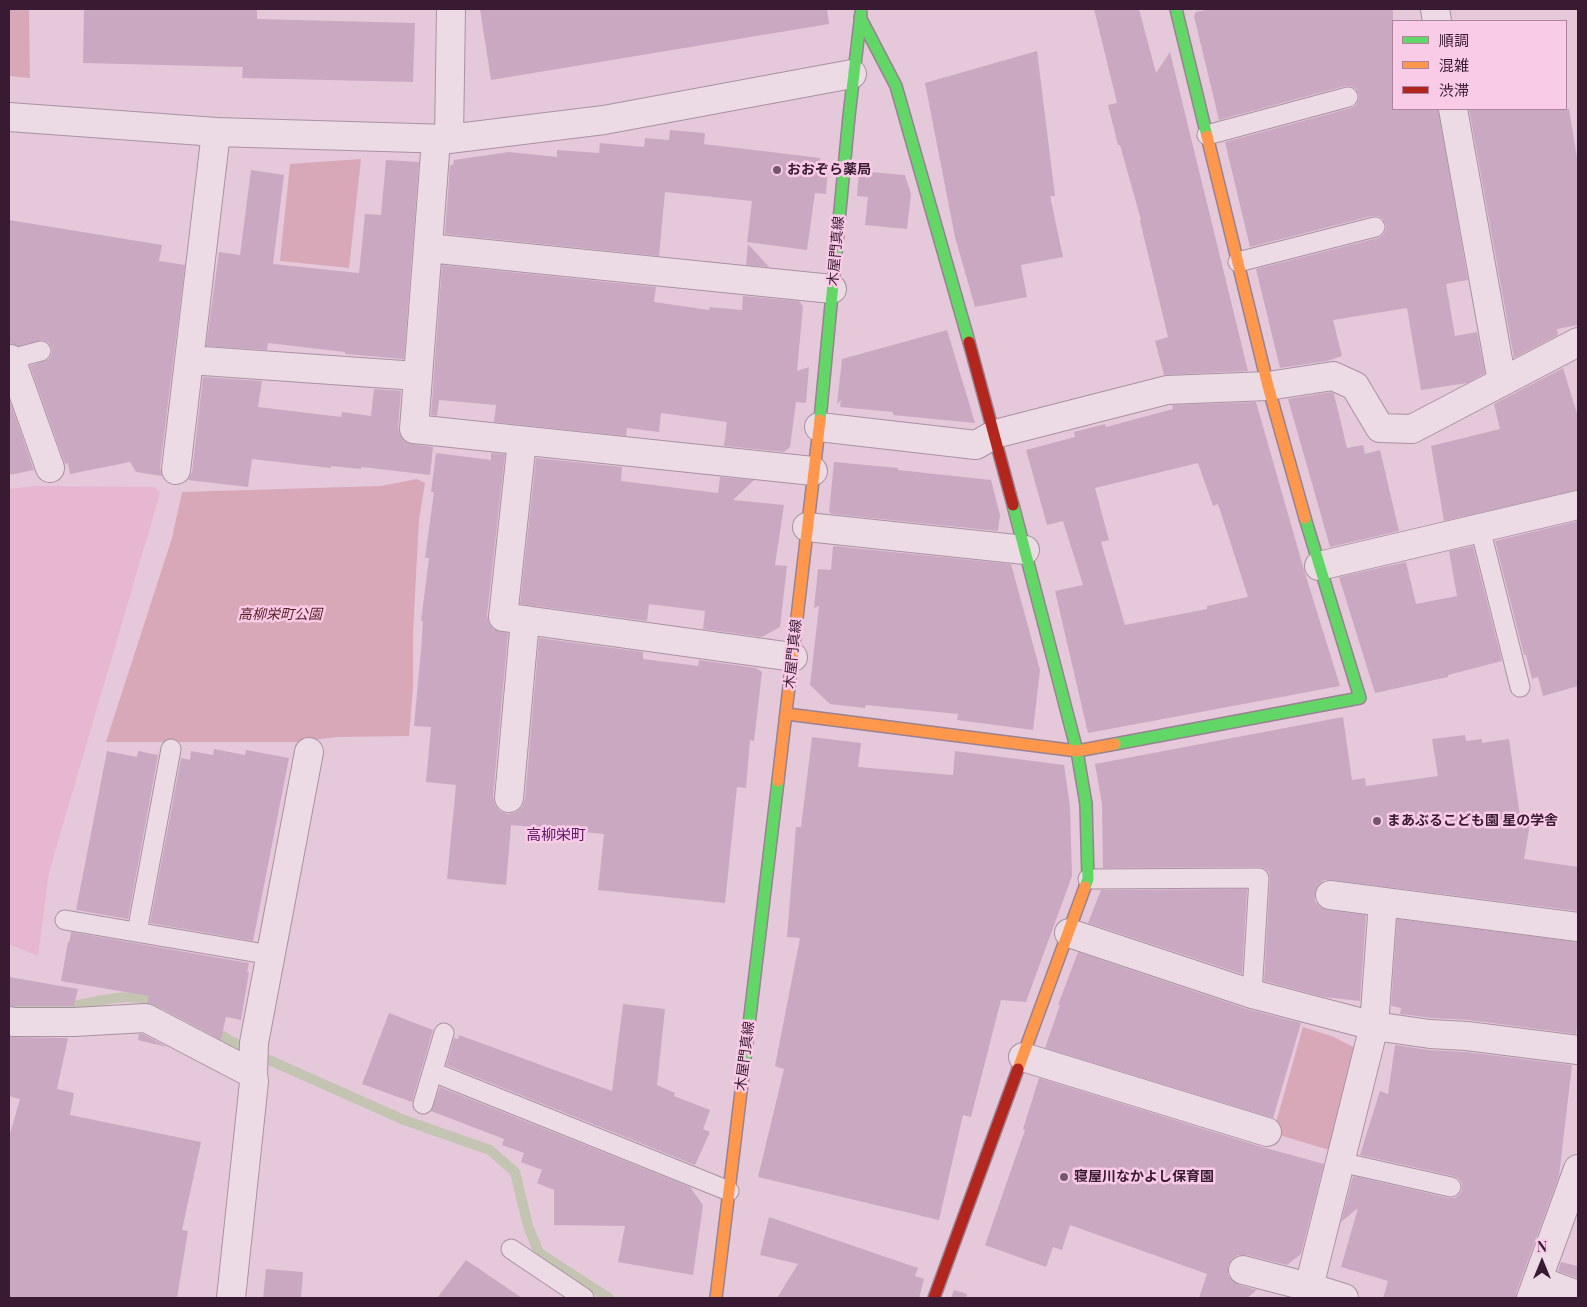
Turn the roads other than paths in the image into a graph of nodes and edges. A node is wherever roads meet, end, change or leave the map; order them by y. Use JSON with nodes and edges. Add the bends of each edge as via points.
{"nodes":[{"id":1,"x":451,"y":9,"type":"edge"},
{"id":2,"x":1176,"y":9,"type":"edge"},
{"id":3,"x":860,"y":13,"type":"edge"},
{"id":4,"x":852,"y":74,"type":"junction"},
{"id":5,"x":1348,"y":97,"type":"dead end"},
{"id":6,"x":1453,"y":110,"type":"edge"},
{"id":7,"x":9,"y":117,"type":"edge"},
{"id":8,"x":216,"y":132,"type":"junction"},
{"id":9,"x":1207,"y":135,"type":"junction"},
{"id":10,"x":442,"y":139,"type":"junction"},
{"id":11,"x":1375,"y":227,"type":"dead end"},
{"id":12,"x":428,"y":248,"type":"junction"},
{"id":13,"x":1238,"y":262,"type":"junction"},
{"id":14,"x":832,"y":289,"type":"junction"},
{"id":15,"x":1577,"y":348,"type":"edge"},
{"id":16,"x":41,"y":351,"type":"dead end"},
{"id":17,"x":10,"y":359,"type":"edge"},
{"id":18,"x":189,"y":360,"type":"junction"},
{"id":19,"x":417,"y":376,"type":"junction"},
{"id":20,"x":1502,"y":382,"type":"junction"},
{"id":21,"x":1268,"y":386,"type":"junction"},
{"id":22,"x":819,"y":427,"type":"junction"},
{"id":23,"x":995,"y":434,"type":"junction"},
{"id":24,"x":522,"y":440,"type":"junction"},
{"id":25,"x":50,"y":468,"type":"dead end"},
{"id":26,"x":176,"y":470,"type":"dead end"},
{"id":27,"x":813,"y":471,"type":"junction"},
{"id":28,"x":1578,"y":505,"type":"edge"},
{"id":29,"x":807,"y":527,"type":"junction"},
{"id":30,"x":1480,"y":528,"type":"junction"},
{"id":31,"x":1025,"y":550,"type":"junction"},
{"id":32,"x":1318,"y":566,"type":"junction"},
{"id":33,"x":525,"y":620,"type":"junction"},
{"id":34,"x":793,"y":657,"type":"junction"},
{"id":35,"x":1520,"y":686,"type":"dead end"},
{"id":36,"x":787,"y":714,"type":"junction"},
{"id":37,"x":171,"y":749,"type":"dead end"},
{"id":38,"x":1076,"y":751,"type":"junction"},
{"id":39,"x":309,"y":752,"type":"dead end"},
{"id":40,"x":509,"y":798,"type":"dead end"},
{"id":41,"x":1088,"y":879,"type":"junction"},
{"id":42,"x":1330,"y":895,"type":"dead end"},
{"id":43,"x":1383,"y":902,"type":"junction"},
{"id":44,"x":66,"y":920,"type":"dead end"},
{"id":45,"x":1578,"y":927,"type":"edge"},
{"id":46,"x":137,"y":932,"type":"junction"},
{"id":47,"x":1069,"y":933,"type":"junction"},
{"id":48,"x":271,"y":955,"type":"junction"},
{"id":49,"x":1252,"y":994,"type":"junction"},
{"id":50,"x":9,"y":1021,"type":"edge"},
{"id":51,"x":1374,"y":1026,"type":"junction"},
{"id":52,"x":444,"y":1033,"type":"dead end"},
{"id":53,"x":1578,"y":1050,"type":"edge"},
{"id":54,"x":1023,"y":1057,"type":"junction"},
{"id":55,"x":433,"y":1072,"type":"junction"},
{"id":56,"x":252,"y":1074,"type":"junction"},
{"id":57,"x":423,"y":1104,"type":"dead end"},
{"id":58,"x":1267,"y":1132,"type":"dead end"},
{"id":59,"x":1340,"y":1162,"type":"junction"},
{"id":60,"x":1578,"y":1170,"type":"edge"},
{"id":61,"x":1451,"y":1187,"type":"dead end"},
{"id":62,"x":729,"y":1191,"type":"junction"},
{"id":63,"x":512,"y":1249,"type":"dead end"},
{"id":64,"x":1243,"y":1270,"type":"dead end"},
{"id":65,"x":1309,"y":1286,"type":"junction"},
{"id":66,"x":1534,"y":1289,"type":"edge"},
{"id":67,"x":1578,"y":1294,"type":"edge"},
{"id":68,"x":231,"y":1298,"type":"edge"},
{"id":69,"x":584,"y":1298,"type":"edge"},
{"id":70,"x":716,"y":1298,"type":"edge"},
{"id":71,"x":934,"y":1298,"type":"edge"},
{"id":72,"x":1344,"y":1298,"type":"edge"}],
"edges":[{"from":1,"to":10,"type":"street"},
{"from":2,"to":9,"type":"street"},
{"from":3,"to":4,"type":"street","name":"木屋門真線"},
{"from":3,"to":23,"type":"street","via":[[896,86]]},
{"from":4,"to":10,"type":"street","via":[[604,120]]},
{"from":4,"to":14,"type":"street","name":"木屋門真線"},
{"from":5,"to":9,"type":"lane"},
{"from":6,"to":20,"type":"street"},
{"from":7,"to":8,"type":"street"},
{"from":8,"to":10,"type":"street"},
{"from":8,"to":18,"type":"street"},
{"from":9,"to":13,"type":"street"},
{"from":10,"to":12,"type":"street"},
{"from":11,"to":13,"type":"lane"},
{"from":12,"to":14,"type":"street"},
{"from":12,"to":19,"type":"street"},
{"from":13,"to":21,"type":"street"},
{"from":14,"to":22,"type":"street","name":"木屋門真線"},
{"from":15,"to":20,"type":"street"},
{"from":16,"to":17,"type":"lane"},
{"from":17,"to":25,"type":"street"},
{"from":18,"to":19,"type":"street"},
{"from":18,"to":26,"type":"street"},
{"from":19,"to":24,"type":"street","via":[[414,429]]},
{"from":20,"to":21,"type":"street","via":[[1412,429],[1380,428],[1355,386],[1334,376]]},
{"from":21,"to":23,"type":"street","via":[[1167,390]]},
{"from":21,"to":32,"type":"street"},
{"from":22,"to":23,"type":"street","via":[[976,445]]},
{"from":22,"to":27,"type":"street","name":"木屋門真線"},
{"from":23,"to":31,"type":"street"},
{"from":24,"to":27,"type":"street"},
{"from":24,"to":33,"type":"street","via":[[503,617]]},
{"from":27,"to":29,"type":"street","name":"木屋門真線"},
{"from":28,"to":30,"type":"street"},
{"from":29,"to":31,"type":"street"},
{"from":29,"to":34,"type":"street","name":"木屋門真線"},
{"from":30,"to":32,"type":"street"},
{"from":30,"to":35,"type":"lane"},
{"from":31,"to":38,"type":"street"},
{"from":32,"to":38,"type":"street","via":[[1360,698]]},
{"from":33,"to":34,"type":"street"},
{"from":33,"to":40,"type":"street"},
{"from":34,"to":36,"type":"street","name":"木屋門真線"},
{"from":36,"to":38,"type":"street"},
{"from":36,"to":62,"type":"street","name":"木屋門真線"},
{"from":37,"to":46,"type":"lane"},
{"from":38,"to":41,"type":"street","via":[[1086,804]]},
{"from":39,"to":48,"type":"street"},
{"from":41,"to":47,"type":"street"},
{"from":41,"to":49,"type":"lane","via":[[1259,878]]},
{"from":42,"to":43,"type":"street"},
{"from":43,"to":45,"type":"street"},
{"from":43,"to":51,"type":"street"},
{"from":44,"to":46,"type":"lane"},
{"from":46,"to":48,"type":"lane"},
{"from":47,"to":49,"type":"street"},
{"from":47,"to":54,"type":"street"},
{"from":48,"to":56,"type":"street","via":[[254,1043]]},
{"from":49,"to":51,"type":"street"},
{"from":50,"to":56,"type":"street","via":[[146,1018]]},
{"from":51,"to":53,"type":"street"},
{"from":51,"to":59,"type":"street"},
{"from":52,"to":55,"type":"lane"},
{"from":54,"to":58,"type":"street"},
{"from":54,"to":71,"type":"street"},
{"from":55,"to":57,"type":"lane"},
{"from":55,"to":62,"type":"lane"},
{"from":56,"to":68,"type":"street","via":[[254,1082]]},
{"from":59,"to":61,"type":"lane"},
{"from":59,"to":65,"type":"street"},
{"from":60,"to":66,"type":"street"},
{"from":62,"to":70,"type":"street","name":"木屋門真線"},
{"from":63,"to":69,"type":"lane"},
{"from":64,"to":65,"type":"street"},
{"from":65,"to":72,"type":"street"},
{"from":66,"to":67,"type":"street"}]}
